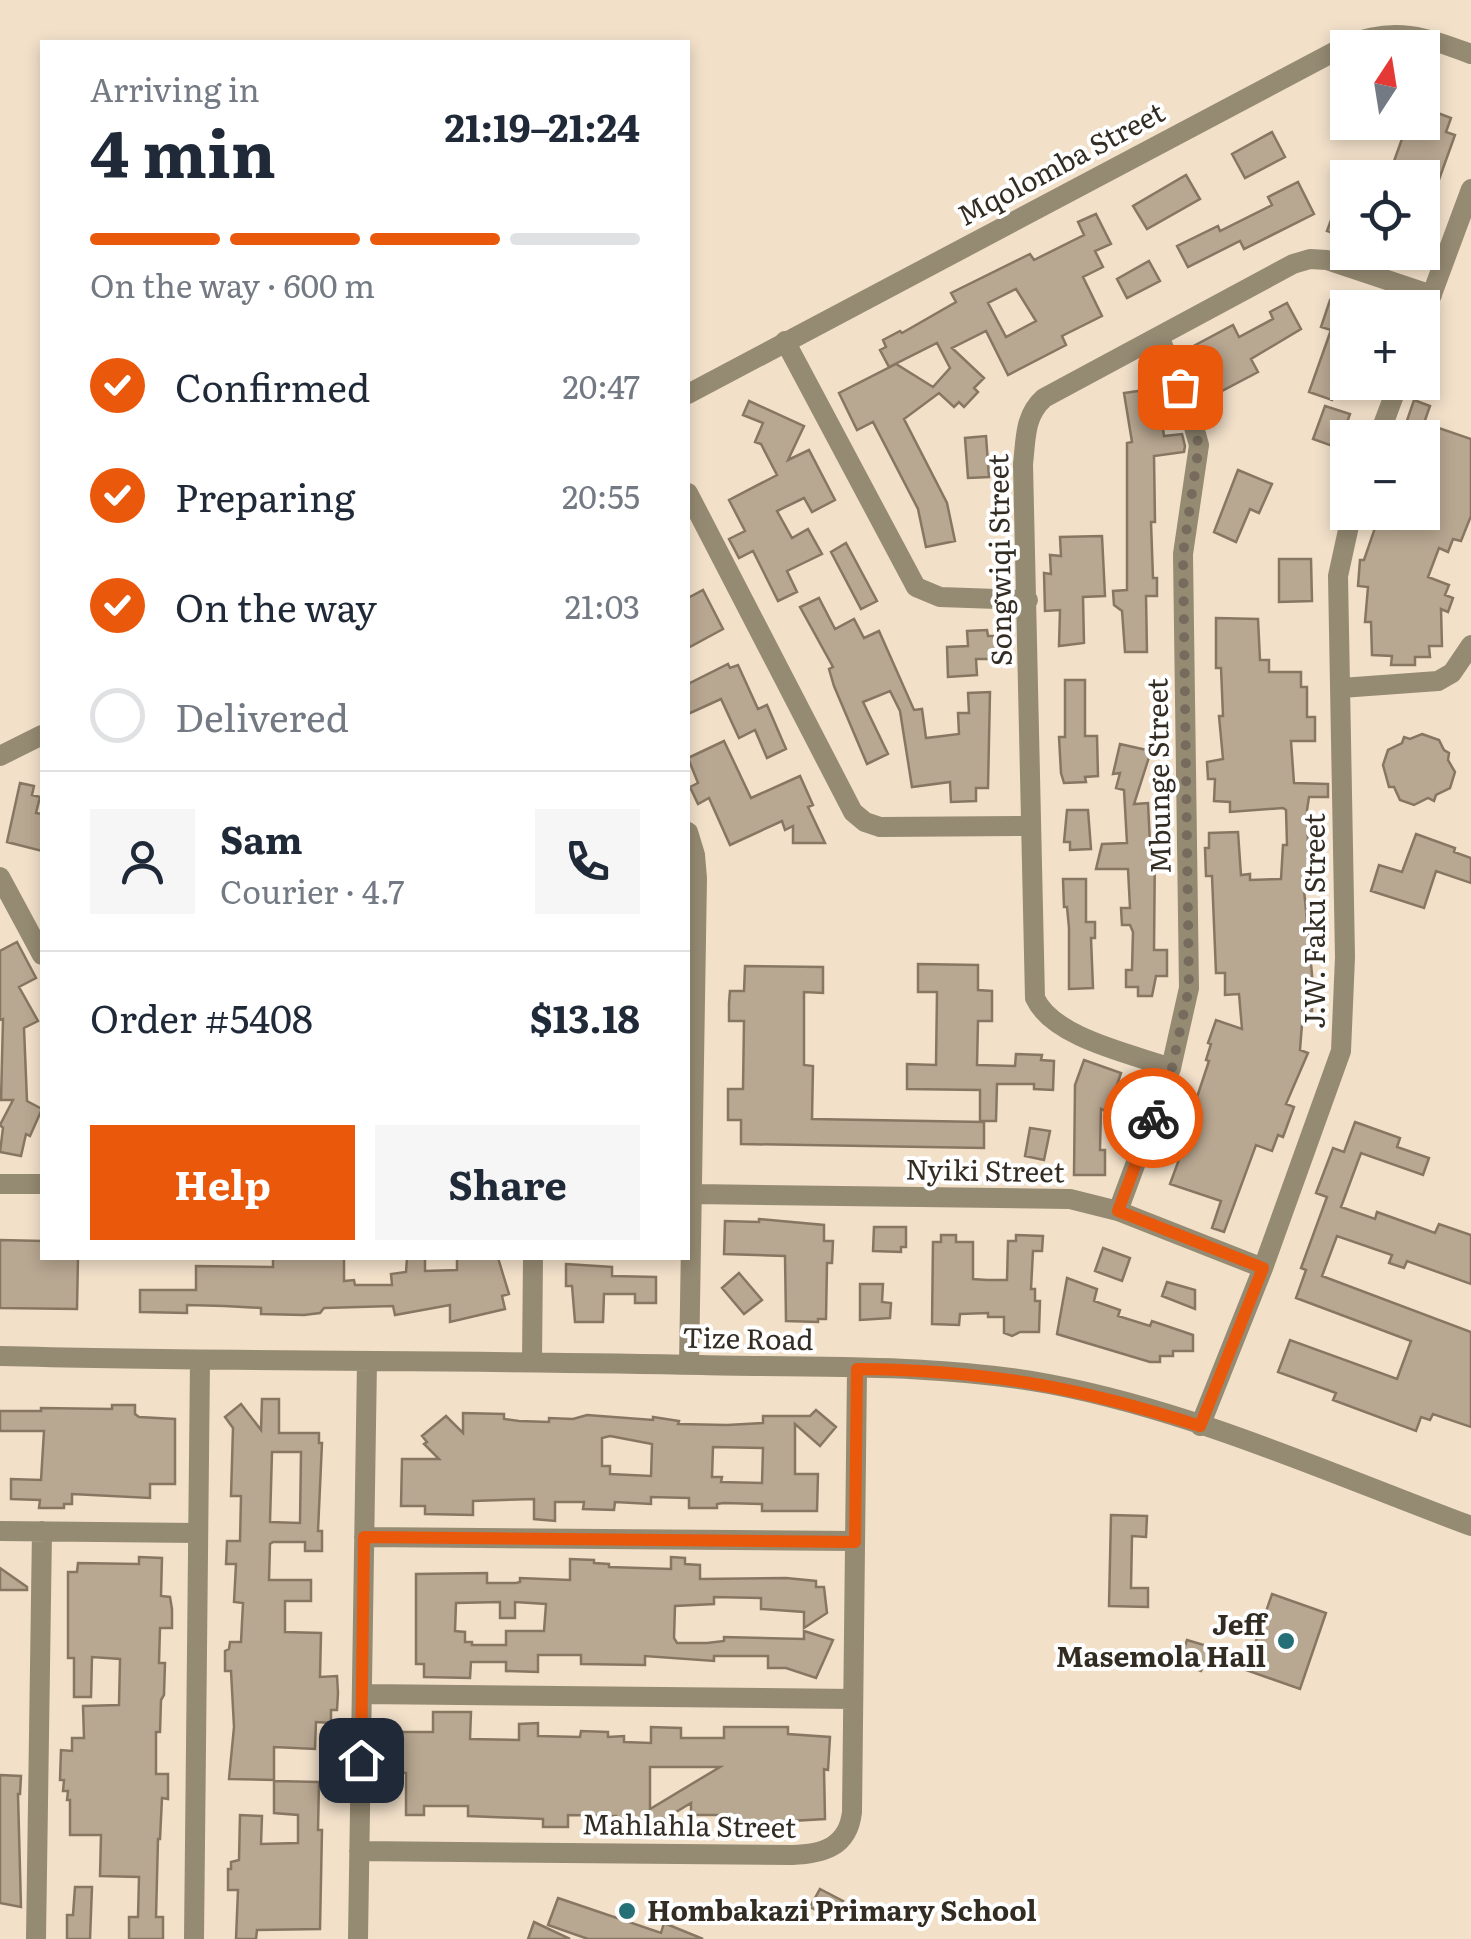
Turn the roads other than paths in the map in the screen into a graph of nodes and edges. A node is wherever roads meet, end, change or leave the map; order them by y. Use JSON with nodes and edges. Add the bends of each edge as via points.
{"nodes":[{"id":1,"x":1471,"y":54,"type":"edge"},
{"id":2,"x":1471,"y":189,"type":"edge"},
{"id":3,"x":1417,"y":290,"type":"edge"},
{"id":4,"x":1434,"y":290,"type":"edge"},
{"id":5,"x":1159,"y":336,"type":"junction"},
{"id":6,"x":785,"y":342,"type":"junction"},
{"id":7,"x":690,"y":393,"type":"edge"},
{"id":8,"x":690,"y":496,"type":"edge"},
{"id":9,"x":1348,"y":530,"type":"edge"},
{"id":10,"x":1028,"y":600,"type":"junction"},
{"id":11,"x":1471,"y":645,"type":"edge"},
{"id":12,"x":1341,"y":688,"type":"junction"},
{"id":13,"x":40,"y":735,"type":"edge"},
{"id":14,"x":0,"y":756,"type":"edge"},
{"id":15,"x":1030,"y":826,"type":"junction"},
{"id":16,"x":690,"y":839,"type":"edge"},
{"id":17,"x":0,"y":877,"type":"edge"},
{"id":18,"x":40,"y":952,"type":"edge"},
{"id":19,"x":1172,"y":1068,"type":"junction"},
{"id":20,"x":0,"y":1184,"type":"edge"},
{"id":21,"x":40,"y":1184,"type":"edge"},
{"id":22,"x":694,"y":1194,"type":"junction"},
{"id":23,"x":1118,"y":1211,"type":"junction"},
{"id":24,"x":533,"y":1260,"type":"edge"},
{"id":25,"x":1263,"y":1268,"type":"junction"},
{"id":26,"x":0,"y":1356,"type":"edge"},
{"id":27,"x":200,"y":1361,"type":"junction"},
{"id":28,"x":367,"y":1361,"type":"junction"},
{"id":29,"x":532,"y":1362,"type":"junction"},
{"id":30,"x":690,"y":1365,"type":"junction"},
{"id":31,"x":857,"y":1369,"type":"junction"},
{"id":32,"x":1200,"y":1426,"type":"junction"},
{"id":33,"x":1471,"y":1526,"type":"edge"},
{"id":34,"x":0,"y":1531,"type":"edge"},
{"id":35,"x":42,"y":1532,"type":"junction"},
{"id":36,"x":198,"y":1533,"type":"junction"},
{"id":37,"x":364,"y":1537,"type":"junction"},
{"id":38,"x":855,"y":1542,"type":"junction"},
{"id":39,"x":362,"y":1694,"type":"junction"},
{"id":40,"x":853,"y":1700,"type":"junction"},
{"id":41,"x":359,"y":1851,"type":"junction"},
{"id":42,"x":36,"y":1939,"type":"edge"},
{"id":43,"x":194,"y":1939,"type":"edge"},
{"id":44,"x":358,"y":1939,"type":"edge"}],
"edges":[{"from":1,"to":6,"type":"street","name":"Mqolomba Street","via":[[1409,34],[1347,45]]},
{"from":2,"to":4,"type":"street"},
{"from":3,"to":5,"type":"street","name":"Songwiqi Street","via":[[1310,259]]},
{"from":5,"to":10,"type":"street","name":"Songwiqi Street","via":[[1044,398],[1031,413],[1024,464]]},
{"from":5,"to":19,"type":"street","name":"Mbunge Street","via":[[1199,445],[1183,554],[1189,988]]},
{"from":6,"to":7,"type":"street","name":"Mqolomba Street"},
{"from":6,"to":10,"type":"street","via":[[916,586],[940,598]]},
{"from":8,"to":15,"type":"street","via":[[853,812],[880,827]]},
{"from":9,"to":12,"type":"street","name":"J.W. Faku Street","via":[[1338,576]]},
{"from":10,"to":15,"type":"street","name":"Songwiqi Street"},
{"from":11,"to":12,"type":"street","via":[[1452,673],[1438,680]]},
{"from":12,"to":25,"type":"street","name":"J.W. Faku Street","via":[[1344,1030],[1334,1076]]},
{"from":13,"to":14,"type":"street"},
{"from":15,"to":19,"type":"street","name":"Songwiqi Street","via":[[1040,1009],[1072,1032]]},
{"from":16,"to":22,"type":"street","via":[[697,878]]},
{"from":17,"to":18,"type":"street"},
{"from":19,"to":23,"type":"street","name":"Mbunge Street"},
{"from":20,"to":21,"type":"street"},
{"from":22,"to":23,"type":"street","name":"Nyiki Street","via":[[1054,1199]]},
{"from":22,"to":30,"type":"street"},
{"from":23,"to":25,"type":"street","name":"Nyiki Street"},
{"from":24,"to":29,"type":"street"},
{"from":25,"to":32,"type":"street","name":"J.W. Faku Street"},
{"from":26,"to":27,"type":"street","name":"Tize Road"},
{"from":27,"to":28,"type":"street","name":"Tize Road"},
{"from":27,"to":36,"type":"street"},
{"from":28,"to":29,"type":"street","name":"Tize Road"},
{"from":28,"to":37,"type":"street"},
{"from":29,"to":30,"type":"street","name":"Tize Road"},
{"from":30,"to":31,"type":"street","name":"Tize Road"},
{"from":31,"to":32,"type":"street","name":"Tize Road","via":[[949,1371],[1045,1384]]},
{"from":31,"to":38,"type":"street","name":"Mahlahla Street"},
{"from":32,"to":33,"type":"street","name":"Tize Road"},
{"from":34,"to":35,"type":"street"},
{"from":35,"to":36,"type":"street"},
{"from":35,"to":42,"type":"street"},
{"from":36,"to":43,"type":"street"},
{"from":37,"to":38,"type":"street"},
{"from":37,"to":39,"type":"street"},
{"from":38,"to":40,"type":"street","name":"Mahlahla Street"},
{"from":39,"to":40,"type":"street"},
{"from":39,"to":41,"type":"street"},
{"from":40,"to":41,"type":"street","name":"Mahlahla Street","via":[[851,1821],[842,1839],[816,1855]]},
{"from":41,"to":44,"type":"street"}]}
